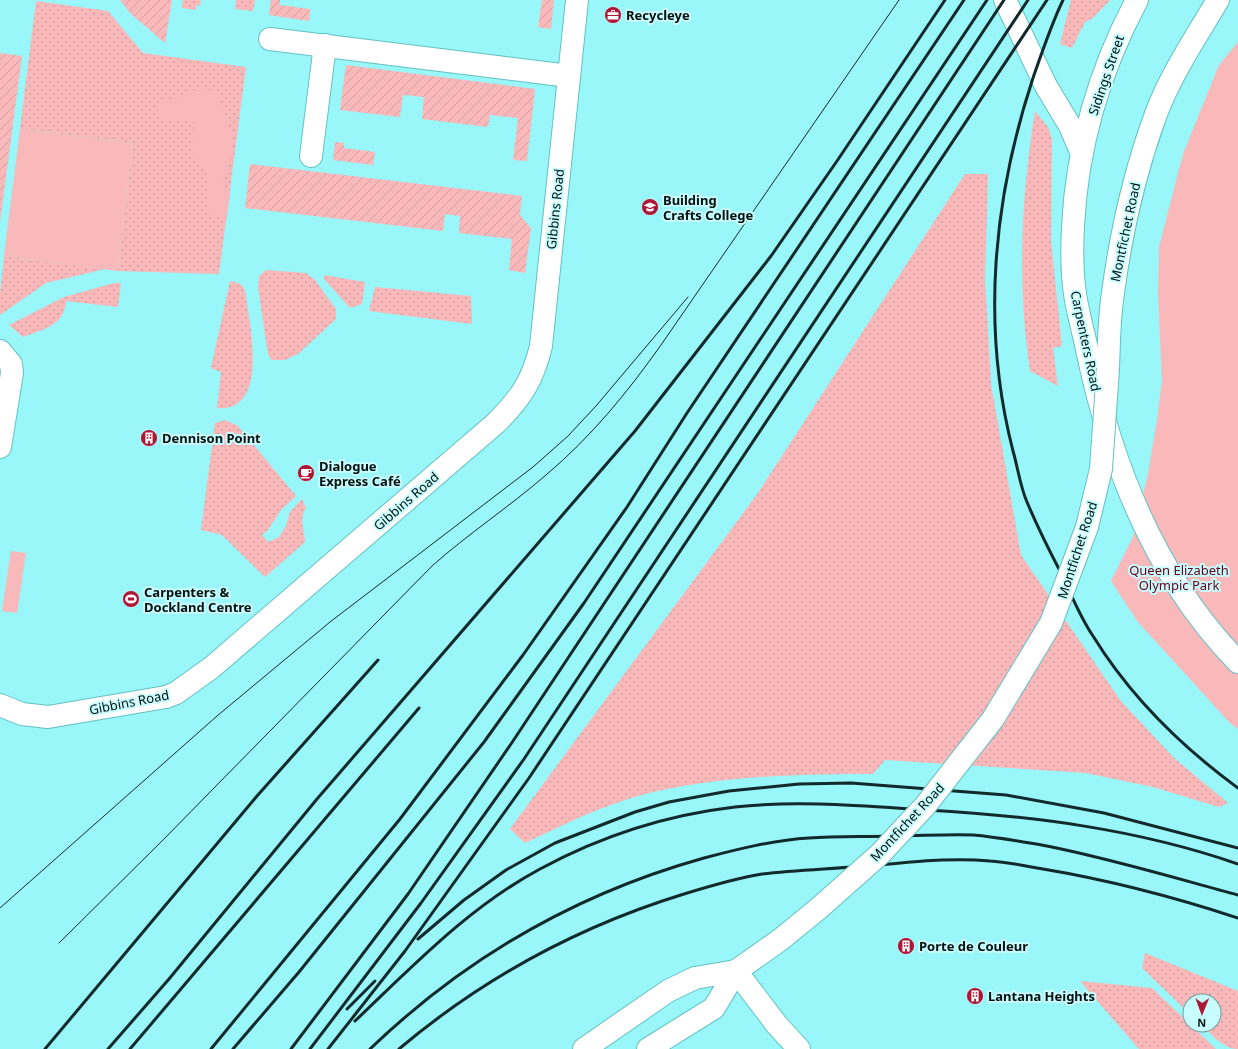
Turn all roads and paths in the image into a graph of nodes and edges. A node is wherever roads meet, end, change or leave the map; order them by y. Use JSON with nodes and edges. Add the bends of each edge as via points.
{"nodes":[{"id":1,"x":577,"y":0,"type":"edge"},
{"id":2,"x":1005,"y":0,"type":"edge"},
{"id":3,"x":1137,"y":0,"type":"edge"},
{"id":4,"x":1218,"y":0,"type":"edge"},
{"id":5,"x":270,"y":39,"type":"dead end"},
{"id":6,"x":325,"y":45,"type":"junction"},
{"id":7,"x":569,"y":76,"type":"junction"},
{"id":8,"x":1081,"y":152,"type":"junction"},
{"id":9,"x":311,"y":156,"type":"dead end"},
{"id":10,"x":0,"y":351,"type":"edge"},
{"id":11,"x":0,"y":447,"type":"edge"},
{"id":12,"x":1236,"y":655,"type":"edge"},
{"id":13,"x":0,"y":705,"type":"edge"},
{"id":14,"x":736,"y":971,"type":"junction"},
{"id":15,"x":584,"y":1049,"type":"edge"},
{"id":16,"x":648,"y":1049,"type":"edge"},
{"id":17,"x":799,"y":1049,"type":"edge"}],
"edges":[{"from":1,"to":7,"type":"street","name":"Gibbins Road"},
{"from":2,"to":8,"type":"street","name":"Carpenters Road"},
{"from":3,"to":8,"type":"street","name":"Sidings Street","via":[[1112,53]]},
{"from":4,"to":14,"type":"street","name":"Montfichet Road","bridge":true,"via":[[1177,69],[1156,113],[1137,174],[1122,235],[1112,294],[1101,469],[1087,527],[1051,623],[993,719],[925,806],[880,854],[818,909]]},
{"from":5,"to":6,"type":"street"},
{"from":6,"to":7,"type":"street"},
{"from":6,"to":9,"type":"street"},
{"from":7,"to":13,"type":"street","name":"Gibbins Road","via":[[541,346],[535,372],[513,407],[211,668],[176,693],[166,697],[48,717],[22,714]]},
{"from":8,"to":12,"type":"street","name":"Carpenters Road","via":[[1073,227],[1074,293],[1096,392],[1128,493],[1153,543],[1178,587],[1198,615]]},
{"from":10,"to":11,"type":"street","via":[[11,364],[12,373]]},
{"from":14,"to":15,"type":"street","name":"Montfichet Road","via":[[695,978],[668,991]]},
{"from":14,"to":16,"type":"street","name":"Montfichet Road","via":[[714,1008]]},
{"from":14,"to":17,"type":"street","via":[[777,1025]]}]}
